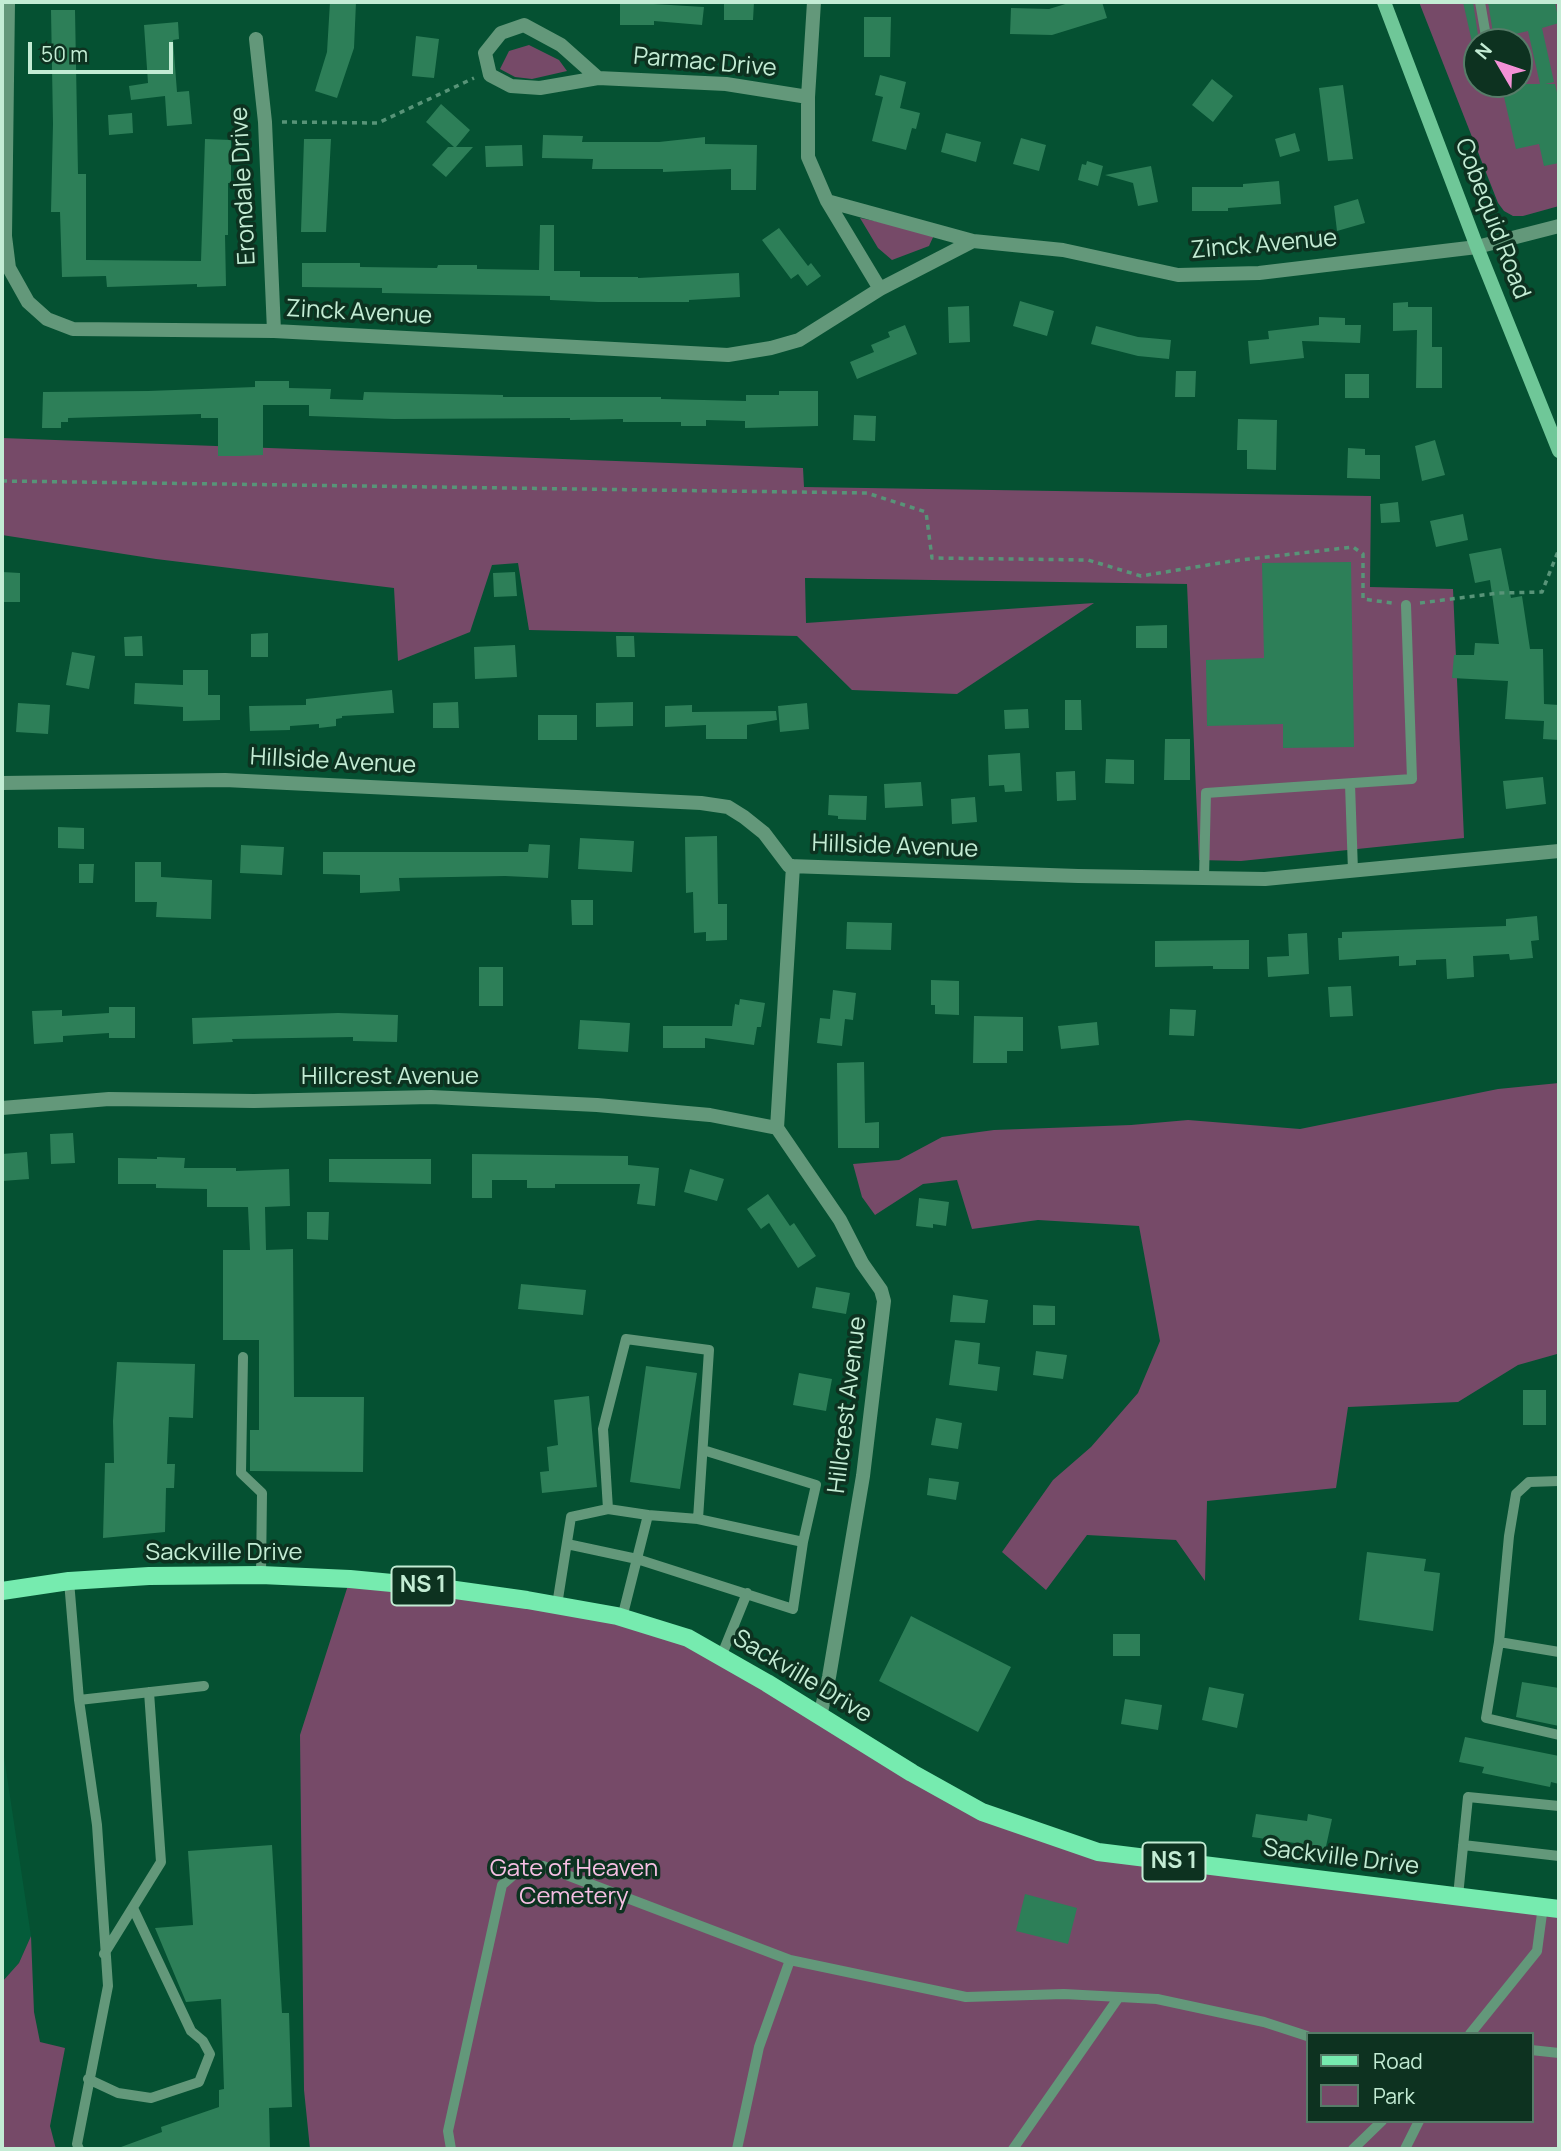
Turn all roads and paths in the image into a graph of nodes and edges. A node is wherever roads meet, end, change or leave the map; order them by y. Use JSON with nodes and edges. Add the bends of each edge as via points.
{"nodes":[{"id":1,"x":2,"y":2,"type":"edge"},
{"id":2,"x":8,"y":2,"type":"edge"},
{"id":3,"x":814,"y":2,"type":"edge"},
{"id":4,"x":1384,"y":2,"type":"edge"},
{"id":5,"x":1480,"y":2,"type":"edge"},
{"id":6,"x":1485,"y":28,"type":"edge"},
{"id":7,"x":256,"y":39,"type":"dead end"},
{"id":8,"x":490,"y":75,"type":"junction"},
{"id":9,"x":598,"y":78,"type":"junction"},
{"id":10,"x":807,"y":96,"type":"junction"},
{"id":11,"x":265,"y":122,"type":"junction"},
{"id":12,"x":827,"y":201,"type":"junction"},
{"id":13,"x":1559,"y":226,"type":"edge"},
{"id":14,"x":4,"y":236,"type":"edge"},
{"id":15,"x":973,"y":241,"type":"junction"},
{"id":16,"x":1478,"y":247,"type":"junction"},
{"id":17,"x":880,"y":289,"type":"junction"},
{"id":18,"x":274,"y":331,"type":"junction"},
{"id":19,"x":1559,"y":451,"type":"edge"},
{"id":20,"x":2,"y":481,"type":"edge"},
{"id":21,"x":1559,"y":549,"type":"edge"},
{"id":22,"x":1406,"y":606,"type":"junction"},
{"id":23,"x":2,"y":783,"type":"edge"},
{"id":24,"x":1350,"y":784,"type":"junction"},
{"id":25,"x":1559,"y":851,"type":"edge"},
{"id":26,"x":793,"y":866,"type":"junction"},
{"id":27,"x":1353,"y":871,"type":"junction"},
{"id":28,"x":1203,"y":878,"type":"junction"},
{"id":29,"x":2,"y":1108,"type":"edge"},
{"id":30,"x":777,"y":1128,"type":"junction"},
{"id":31,"x":243,"y":1357,"type":"dead end"},
{"id":32,"x":703,"y":1450,"type":"junction"},
{"id":33,"x":1559,"y":1481,"type":"edge"},
{"id":34,"x":608,"y":1509,"type":"junction"},
{"id":35,"x":648,"y":1516,"type":"junction"},
{"id":36,"x":698,"y":1520,"type":"junction"},
{"id":37,"x":803,"y":1542,"type":"junction"},
{"id":38,"x":566,"y":1544,"type":"junction"},
{"id":39,"x":637,"y":1559,"type":"junction"},
{"id":40,"x":261,"y":1575,"type":"junction"},
{"id":41,"x":69,"y":1581,"type":"junction"},
{"id":42,"x":2,"y":1591,"type":"edge"},
{"id":43,"x":747,"y":1594,"type":"junction"},
{"id":44,"x":557,"y":1605,"type":"junction"},
{"id":45,"x":622,"y":1618,"type":"junction"},
{"id":46,"x":1499,"y":1642,"type":"junction"},
{"id":47,"x":1559,"y":1652,"type":"edge"},
{"id":48,"x":721,"y":1657,"type":"junction"},
{"id":49,"x":204,"y":1686,"type":"dead end"},
{"id":50,"x":149,"y":1692,"type":"junction"},
{"id":51,"x":79,"y":1700,"type":"junction"},
{"id":52,"x":820,"y":1716,"type":"junction"},
{"id":53,"x":1559,"y":1735,"type":"edge"},
{"id":54,"x":1559,"y":1806,"type":"edge"},
{"id":55,"x":1463,"y":1845,"type":"junction"},
{"id":56,"x":1559,"y":1856,"type":"edge"},
{"id":57,"x":1458,"y":1896,"type":"junction"},
{"id":58,"x":1551,"y":1907,"type":"edge"},
{"id":59,"x":133,"y":1908,"type":"junction"},
{"id":60,"x":104,"y":1955,"type":"junction"},
{"id":61,"x":790,"y":1959,"type":"junction"},
{"id":62,"x":1119,"y":1997,"type":"junction"},
{"id":63,"x":1471,"y":2032,"type":"edge"},
{"id":64,"x":1306,"y":2036,"type":"edge"},
{"id":65,"x":1533,"y":2050,"type":"edge"},
{"id":66,"x":1559,"y":2053,"type":"edge"},
{"id":67,"x":88,"y":2078,"type":"junction"},
{"id":68,"x":1380,"y":2123,"type":"edge"},
{"id":69,"x":1418,"y":2123,"type":"edge"},
{"id":70,"x":79,"y":2149,"type":"edge"},
{"id":71,"x":451,"y":2149,"type":"edge"},
{"id":72,"x":737,"y":2149,"type":"edge"},
{"id":73,"x":1013,"y":2149,"type":"edge"},
{"id":74,"x":1353,"y":2149,"type":"edge"},
{"id":75,"x":1405,"y":2149,"type":"edge"}],
"edges":[{"from":1,"to":2,"type":"street"},
{"from":2,"to":14,"type":"street","name":"Zinck Avenue"},
{"from":3,"to":10,"type":"street"},
{"from":4,"to":16,"type":"main road","name":"Cobequid Road"},
{"from":5,"to":6,"type":"lane"},
{"from":7,"to":11,"type":"street","name":"Erondale Drive"},
{"from":8,"to":9,"type":"street","name":"Parmac Drive","via":[[511,86],[540,88]]},
{"from":8,"to":9,"type":"street","name":"Parmac Drive","via":[[485,53],[501,33],[524,25],[561,45]]},
{"from":8,"to":11,"type":"path","via":[[470,79],[378,123]]},
{"from":9,"to":10,"type":"street","name":"Parmac Drive","via":[[726,84]]},
{"from":10,"to":12,"type":"street","via":[[808,157]]},
{"from":11,"to":18,"type":"street","name":"Erondale Drive"},
{"from":12,"to":15,"type":"street","name":"Zinck Avenue"},
{"from":12,"to":17,"type":"street"},
{"from":13,"to":16,"type":"street","name":"Zinck Avenue"},
{"from":14,"to":18,"type":"street","name":"Zinck Avenue","via":[[9,268],[28,302],[47,319],[73,329]]},
{"from":15,"to":16,"type":"street","name":"Zinck Avenue","via":[[1063,250],[1178,275],[1259,273]]},
{"from":15,"to":17,"type":"street","name":"Zinck Avenue"},
{"from":16,"to":19,"type":"main road","name":"Cobequid Road"},
{"from":17,"to":18,"type":"street","name":"Zinck Avenue","via":[[799,340],[728,355]]},
{"from":20,"to":22,"type":"path","via":[[867,493],[926,512],[932,558],[1088,560],[1141,576],[1353,547],[1363,554],[1363,599]]},
{"from":21,"to":22,"type":"path","via":[[1542,592]]},
{"from":22,"to":24,"type":"lane","via":[[1412,779]]},
{"from":23,"to":26,"type":"street","name":"Hillside Avenue","via":[[225,780],[701,803],[728,807],[744,817]]},
{"from":24,"to":27,"type":"lane"},
{"from":24,"to":28,"type":"lane","via":[[1206,793]]},
{"from":25,"to":27,"type":"street","name":"Hillside Avenue"},
{"from":26,"to":28,"type":"street","name":"Hillside Avenue"},
{"from":26,"to":30,"type":"street"},
{"from":27,"to":28,"type":"street","name":"Hillside Avenue","via":[[1265,879]]},
{"from":29,"to":30,"type":"street","name":"Hillcrest Avenue","via":[[110,1099],[431,1097],[597,1105],[697,1114]]},
{"from":30,"to":52,"type":"street","name":"Hillcrest Avenue","via":[[840,1220],[884,1301],[861,1489]]},
{"from":31,"to":40,"type":"lane","via":[[241,1473],[262,1493]]},
{"from":32,"to":34,"type":"lane","via":[[709,1350],[626,1339],[603,1429]]},
{"from":32,"to":36,"type":"lane"},
{"from":32,"to":37,"type":"lane","via":[[816,1485]]},
{"from":33,"to":46,"type":"lane","via":[[1530,1482],[1516,1494]]},
{"from":34,"to":35,"type":"lane"},
{"from":34,"to":38,"type":"lane","via":[[571,1517]]},
{"from":35,"to":36,"type":"lane"},
{"from":35,"to":39,"type":"lane"},
{"from":36,"to":37,"type":"lane"},
{"from":37,"to":43,"type":"lane","via":[[793,1609]]},
{"from":38,"to":39,"type":"lane"},
{"from":38,"to":44,"type":"lane"},
{"from":39,"to":43,"type":"lane"},
{"from":39,"to":45,"type":"lane"},
{"from":40,"to":41,"type":"main road","name":"Sackville Drive","number":"NS 1"},
{"from":40,"to":44,"type":"main road","name":"Sackville Drive","number":"NS 1","via":[[434,1587]]},
{"from":41,"to":42,"type":"main road","name":"Sackville Drive","number":"NS 1"},
{"from":41,"to":51,"type":"lane"},
{"from":43,"to":48,"type":"lane"},
{"from":44,"to":45,"type":"main road","name":"Sackville Drive","number":"NS 1"},
{"from":45,"to":48,"type":"main road","name":"Sackville Drive","number":"NS 1","via":[[688,1639]]},
{"from":46,"to":47,"type":"lane"},
{"from":46,"to":53,"type":"lane","via":[[1486,1718]]},
{"from":48,"to":52,"type":"main road","name":"Sackville Drive","number":"NS 1"},
{"from":49,"to":50,"type":"lane"},
{"from":50,"to":51,"type":"lane"},
{"from":50,"to":59,"type":"lane","via":[[160,1862]]},
{"from":51,"to":60,"type":"lane","via":[[97,1825]]},
{"from":52,"to":57,"type":"main road","name":"Sackville Drive","number":"NS 1","via":[[982,1812],[1098,1852]]},
{"from":54,"to":55,"type":"lane","via":[[1468,1797]]},
{"from":55,"to":56,"type":"lane"},
{"from":55,"to":57,"type":"lane"},
{"from":57,"to":58,"type":"main road","name":"Sackville Drive","number":"NS 1"},
{"from":58,"to":63,"type":"lane","via":[[1537,1951]]},
{"from":59,"to":60,"type":"lane"},
{"from":59,"to":67,"type":"lane","via":[[191,2031],[210,2054],[199,2082],[151,2098],[118,2093]]},
{"from":60,"to":67,"type":"lane","via":[[108,1986]]},
{"from":61,"to":62,"type":"lane","via":[[966,1997]]},
{"from":61,"to":71,"type":"lane","via":[[543,1866],[519,1870],[502,1885],[448,2131]]},
{"from":61,"to":72,"type":"lane","via":[[760,2046]]},
{"from":62,"to":64,"type":"lane","via":[[1157,1999]]},
{"from":62,"to":73,"type":"lane"},
{"from":65,"to":66,"type":"lane"},
{"from":67,"to":70,"type":"lane"},
{"from":68,"to":74,"type":"lane"},
{"from":69,"to":75,"type":"lane"}]}
